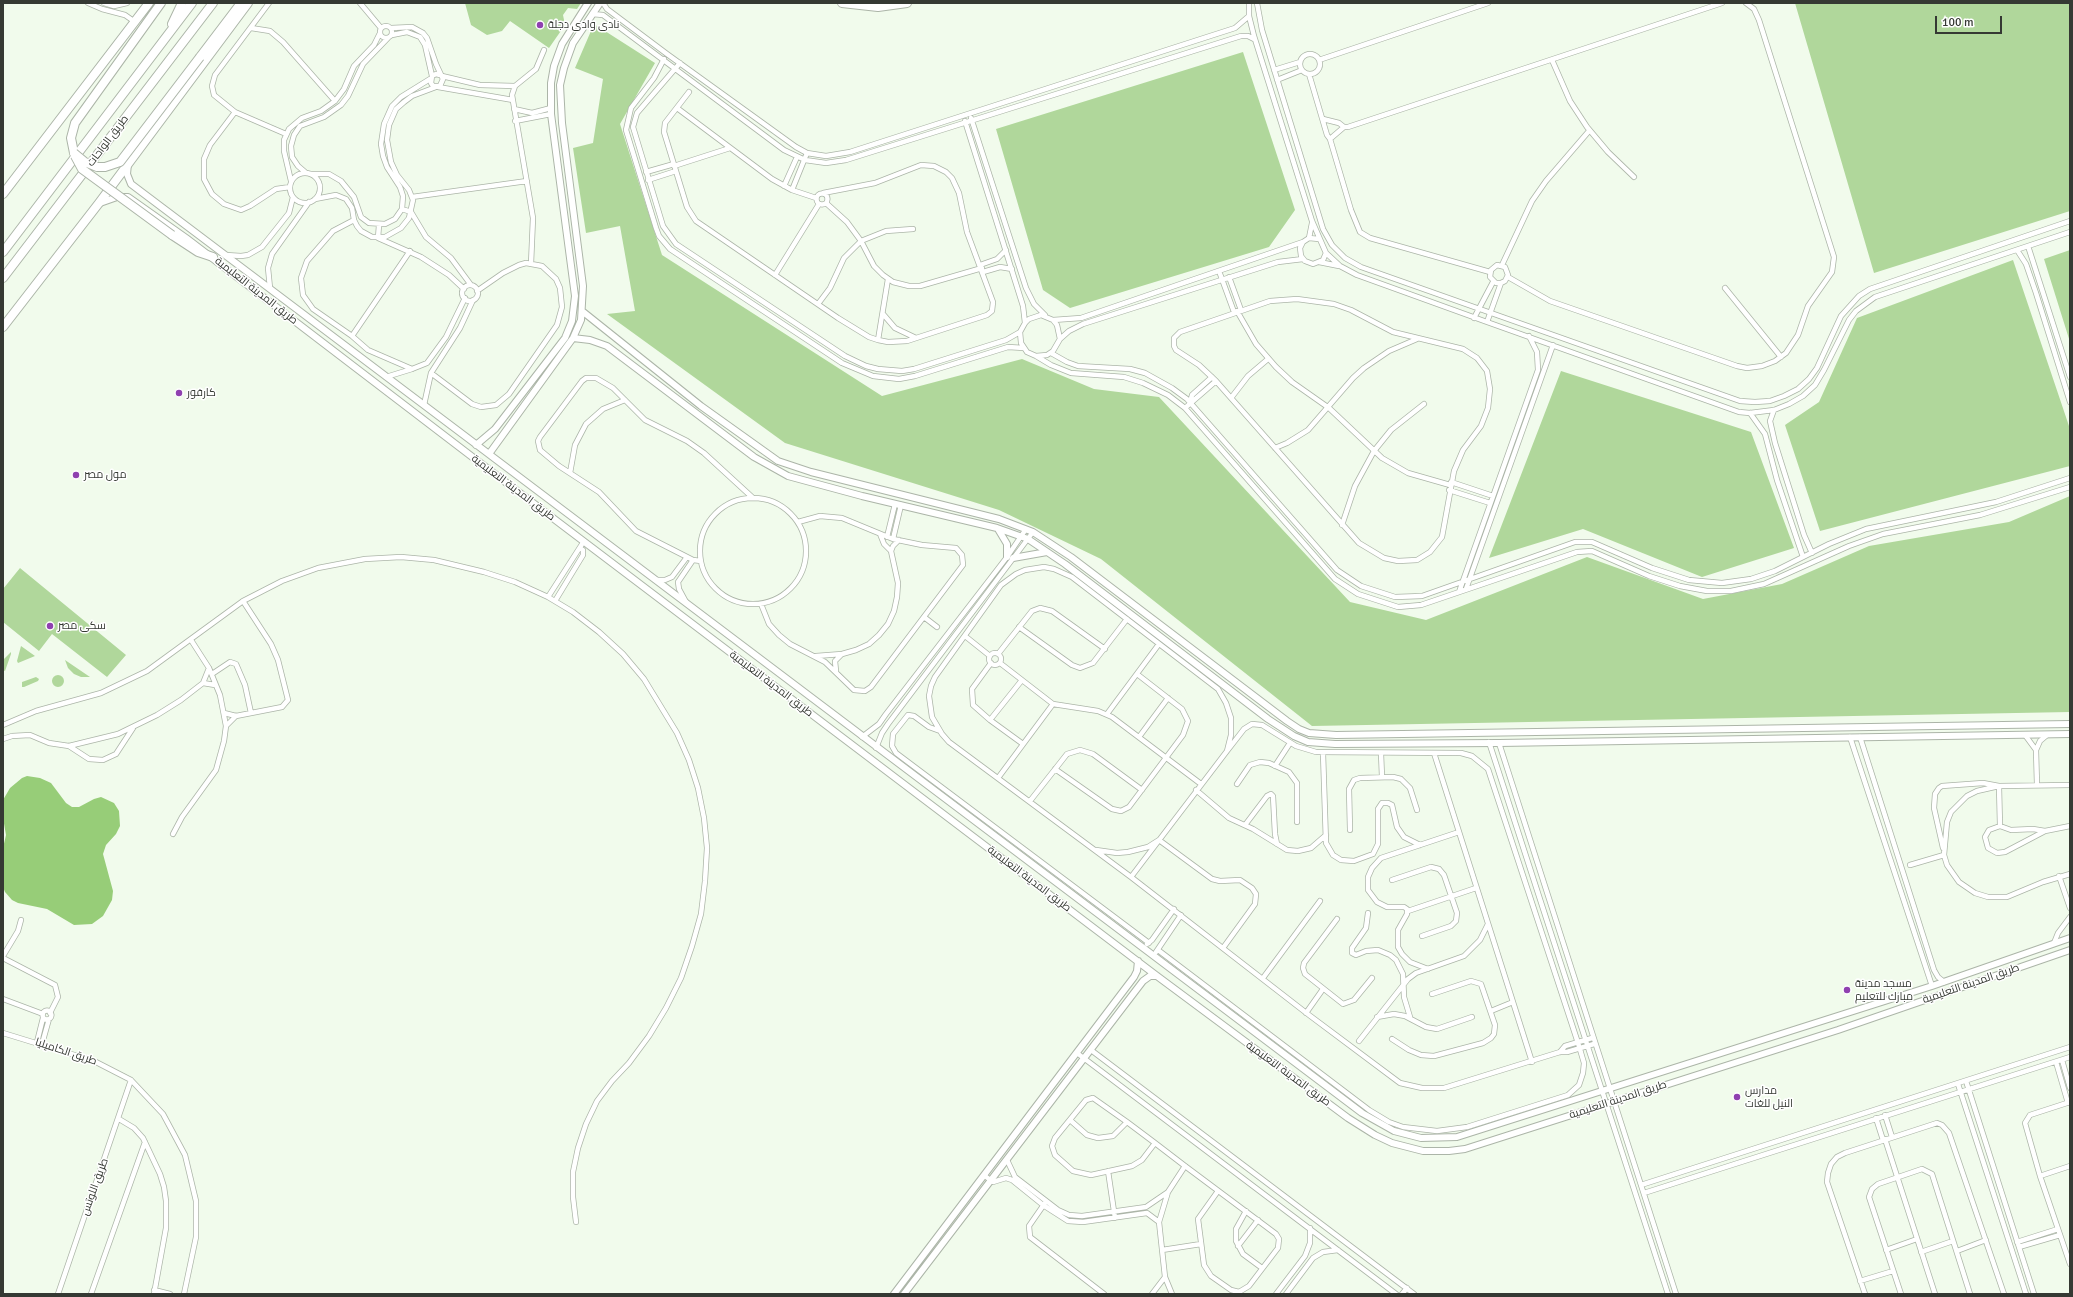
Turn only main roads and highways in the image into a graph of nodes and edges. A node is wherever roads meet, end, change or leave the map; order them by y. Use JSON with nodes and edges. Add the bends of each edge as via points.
{"nodes":[{"id":1,"x":149,"y":3,"type":"edge"},
{"id":2,"x":161,"y":3,"type":"edge"},
{"id":3,"x":182,"y":3,"type":"edge"},
{"id":4,"x":192,"y":3,"type":"edge"},
{"id":5,"x":213,"y":3,"type":"edge"},
{"id":6,"x":241,"y":3,"type":"edge"},
{"id":7,"x":248,"y":3,"type":"edge"},
{"id":8,"x":842,"y":3,"type":"edge"},
{"id":9,"x":907,"y":3,"type":"edge"},
{"id":10,"x":169,"y":35,"type":"junction"},
{"id":11,"x":74,"y":153,"type":"junction"},
{"id":12,"x":3,"y":194,"type":"edge"},
{"id":13,"x":3,"y":252,"type":"edge"},
{"id":14,"x":213,"y":257,"type":"road end"},
{"id":15,"x":3,"y":278,"type":"edge"},
{"id":16,"x":3,"y":327,"type":"edge"}],
"edges":[{"from":1,"to":12,"type":"main road"},
{"from":2,"to":11,"type":"main road","via":[[75,123],[71,138]]},
{"from":3,"to":10,"type":"main road"},
{"from":4,"to":10,"type":"main road","name":"طريق الواحات"},
{"from":5,"to":15,"type":"main road","name":"طريق الواحات"},
{"from":6,"to":11,"type":"main road","bridge":true,"via":[[120,162],[105,167],[97,166],[85,162]]},
{"from":7,"to":16,"type":"main road"},
{"from":8,"to":9,"type":"main road","via":[[878,7]]},
{"from":10,"to":13,"type":"main road","name":"طريق الواحات"},
{"from":11,"to":14,"type":"main road","bridge":true,"via":[[82,169],[172,235],[198,252]]}]}
